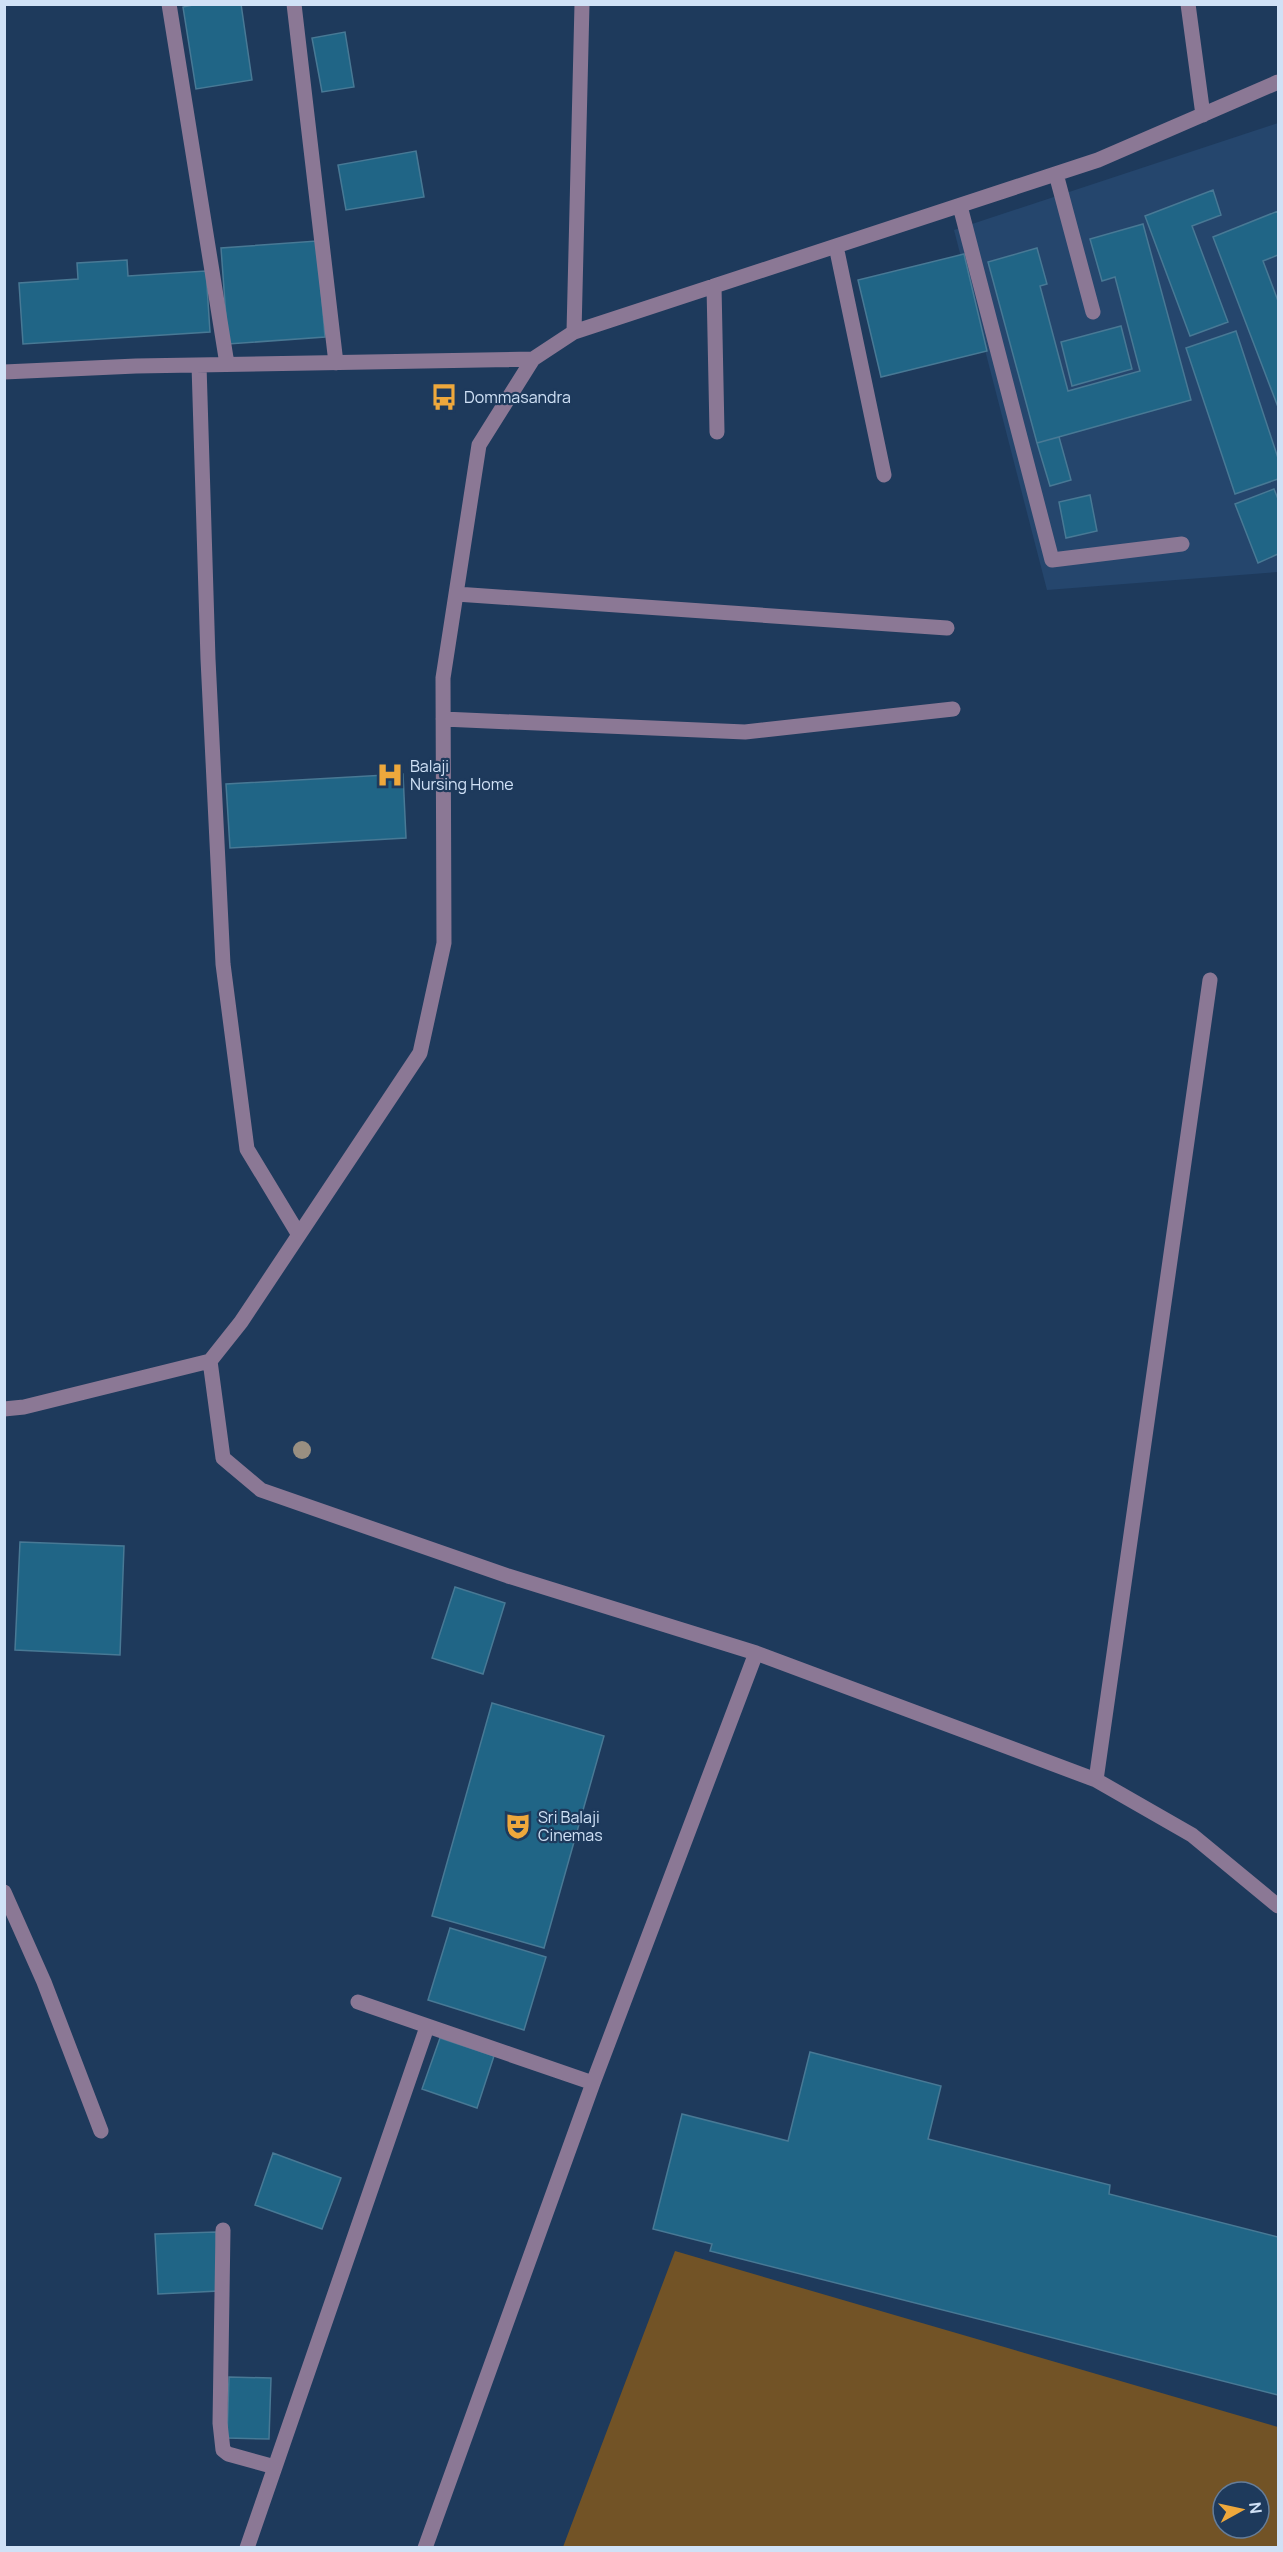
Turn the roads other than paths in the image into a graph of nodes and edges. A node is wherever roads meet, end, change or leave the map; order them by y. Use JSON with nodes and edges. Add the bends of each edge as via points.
{"nodes":[{"id":1,"x":169,"y":4,"type":"edge"},
{"id":2,"x":294,"y":4,"type":"edge"},
{"id":3,"x":582,"y":4,"type":"edge"},
{"id":4,"x":1188,"y":4,"type":"edge"},
{"id":5,"x":1278,"y":82,"type":"edge"},
{"id":6,"x":1203,"y":115,"type":"junction"},
{"id":7,"x":1056,"y":174,"type":"junction"},
{"id":8,"x":960,"y":206,"type":"junction"},
{"id":9,"x":836,"y":246,"type":"junction"},
{"id":10,"x":714,"y":286,"type":"junction"},
{"id":11,"x":1093,"y":312,"type":"dead end"},
{"id":12,"x":574,"y":332,"type":"junction"},
{"id":13,"x":533,"y":359,"type":"junction"},
{"id":14,"x":336,"y":363,"type":"junction"},
{"id":15,"x":226,"y":364,"type":"junction"},
{"id":16,"x":199,"y":365,"type":"junction"},
{"id":17,"x":4,"y":372,"type":"edge"},
{"id":18,"x":717,"y":432,"type":"dead end"},
{"id":19,"x":884,"y":475,"type":"dead end"},
{"id":20,"x":1182,"y":544,"type":"dead end"},
{"id":21,"x":456,"y":594,"type":"junction"},
{"id":22,"x":947,"y":628,"type":"dead end"},
{"id":23,"x":953,"y":709,"type":"dead end"},
{"id":24,"x":443,"y":719,"type":"junction"},
{"id":25,"x":1210,"y":980,"type":"dead end"},
{"id":26,"x":299,"y":1235,"type":"junction"},
{"id":27,"x":210,"y":1362,"type":"junction"},
{"id":28,"x":4,"y":1409,"type":"edge"},
{"id":29,"x":756,"y":1653,"type":"junction"},
{"id":30,"x":1096,"y":1780,"type":"junction"},
{"id":31,"x":4,"y":1893,"type":"edge"},
{"id":32,"x":1278,"y":1906,"type":"edge"},
{"id":33,"x":358,"y":2002,"type":"dead end"},
{"id":34,"x":427,"y":2027,"type":"junction"},
{"id":35,"x":592,"y":2083,"type":"junction"},
{"id":36,"x":101,"y":2131,"type":"dead end"},
{"id":37,"x":223,"y":2230,"type":"dead end"},
{"id":38,"x":275,"y":2467,"type":"junction"},
{"id":39,"x":247,"y":2547,"type":"edge"},
{"id":40,"x":425,"y":2547,"type":"edge"}],
"edges":[{"from":1,"to":15,"type":"street"},
{"from":2,"to":14,"type":"street"},
{"from":3,"to":12,"type":"street"},
{"from":4,"to":6,"type":"street"},
{"from":5,"to":6,"type":"street"},
{"from":6,"to":7,"type":"street"},
{"from":7,"to":8,"type":"street"},
{"from":7,"to":11,"type":"street"},
{"from":8,"to":9,"type":"street"},
{"from":8,"to":20,"type":"street","via":[[1052,560]]},
{"from":9,"to":10,"type":"street"},
{"from":9,"to":19,"type":"street"},
{"from":10,"to":12,"type":"street"},
{"from":10,"to":18,"type":"street"},
{"from":12,"to":13,"type":"street"},
{"from":13,"to":14,"type":"street"},
{"from":13,"to":21,"type":"street","via":[[479,445]]},
{"from":14,"to":15,"type":"street"},
{"from":15,"to":16,"type":"street"},
{"from":16,"to":17,"type":"street"},
{"from":16,"to":26,"type":"street","via":[[223,964],[247,1149]]},
{"from":21,"to":22,"type":"street"},
{"from":21,"to":24,"type":"street","via":[[443,678]]},
{"from":23,"to":24,"type":"street","via":[[745,732]]},
{"from":24,"to":26,"type":"street","via":[[444,943],[420,1053]]},
{"from":25,"to":30,"type":"street"},
{"from":26,"to":27,"type":"street"},
{"from":27,"to":28,"type":"street"},
{"from":27,"to":29,"type":"street","via":[[223,1458],[261,1490],[507,1576]]},
{"from":29,"to":30,"type":"street"},
{"from":29,"to":35,"type":"street"},
{"from":30,"to":32,"type":"street","via":[[1192,1835]]},
{"from":31,"to":36,"type":"street","via":[[44,1982]]},
{"from":33,"to":34,"type":"street"},
{"from":34,"to":35,"type":"street"},
{"from":34,"to":38,"type":"street"},
{"from":35,"to":40,"type":"street"},
{"from":37,"to":38,"type":"street","via":[[223,2450]]},
{"from":38,"to":39,"type":"street"}]}
